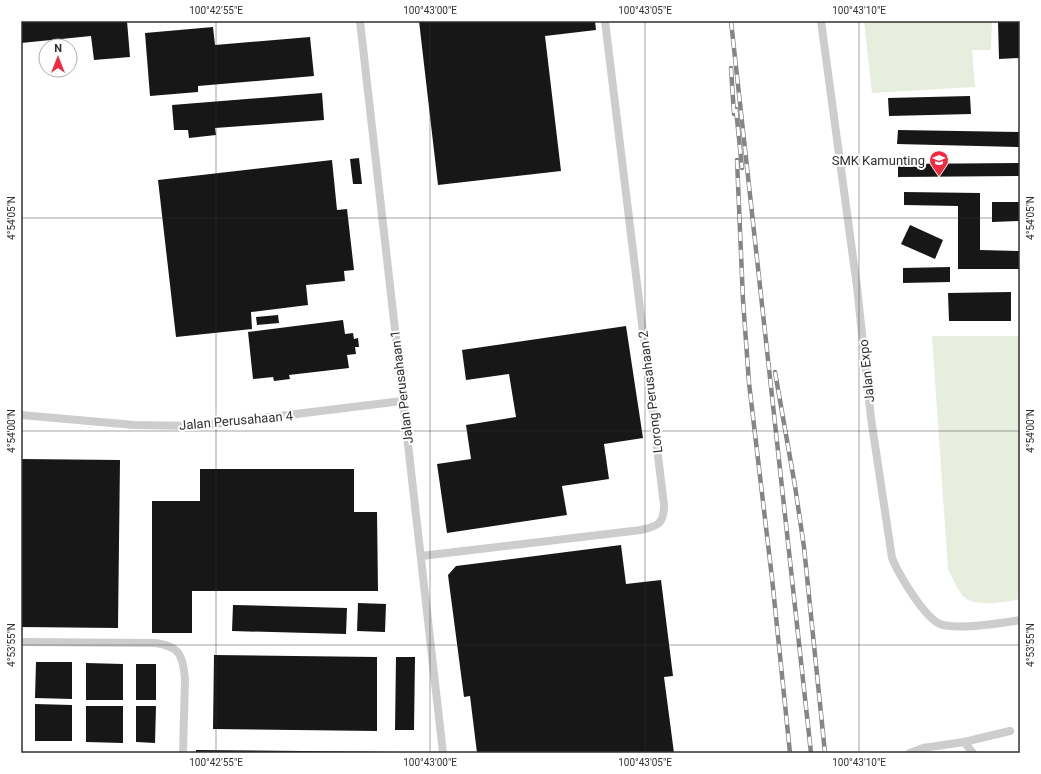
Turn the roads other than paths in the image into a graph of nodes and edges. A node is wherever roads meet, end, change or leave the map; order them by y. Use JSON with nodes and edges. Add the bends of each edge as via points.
{"nodes":[{"id":1,"x":360,"y":21,"type":"edge"},
{"id":2,"x":605,"y":21,"type":"edge"},
{"id":3,"x":821,"y":21,"type":"edge"},
{"id":4,"x":402,"y":401,"type":"junction"},
{"id":5,"x":21,"y":416,"type":"edge"},
{"id":6,"x":421,"y":556,"type":"junction"},
{"id":7,"x":1020,"y":620,"type":"edge"},
{"id":8,"x":21,"y":642,"type":"edge"},
{"id":9,"x":1010,"y":731,"type":"dead end"},
{"id":10,"x":964,"y":742,"type":"junction"},
{"id":11,"x":183,"y":753,"type":"edge"},
{"id":12,"x":443,"y":753,"type":"edge"},
{"id":13,"x":910,"y":753,"type":"edge"},
{"id":14,"x":973,"y":753,"type":"edge"}],
"edges":[{"from":1,"to":4,"type":"street","name":"Jalan Perusahaan 1"},
{"from":2,"to":6,"type":"street","name":"Lorong Perusahaan 2","via":[[664,514],[658,525],[641,530]]},
{"from":3,"to":7,"type":"street","name":"Jalan Expo","via":[[857,287],[871,418],[892,558],[899,574],[929,617],[941,624],[956,627]]},
{"from":4,"to":5,"type":"street","name":"Jalan Perusahaan 4","via":[[198,426],[134,425]]},
{"from":4,"to":6,"type":"street","name":"Jalan Perusahaan 1"},
{"from":6,"to":12,"type":"street","name":"Jalan Perusahaan 1"},
{"from":8,"to":11,"type":"street","via":[[155,643],[176,650],[181,657],[185,679]]},
{"from":9,"to":10,"type":"street"},
{"from":10,"to":13,"type":"street","via":[[923,748]]},
{"from":10,"to":14,"type":"street"}]}
